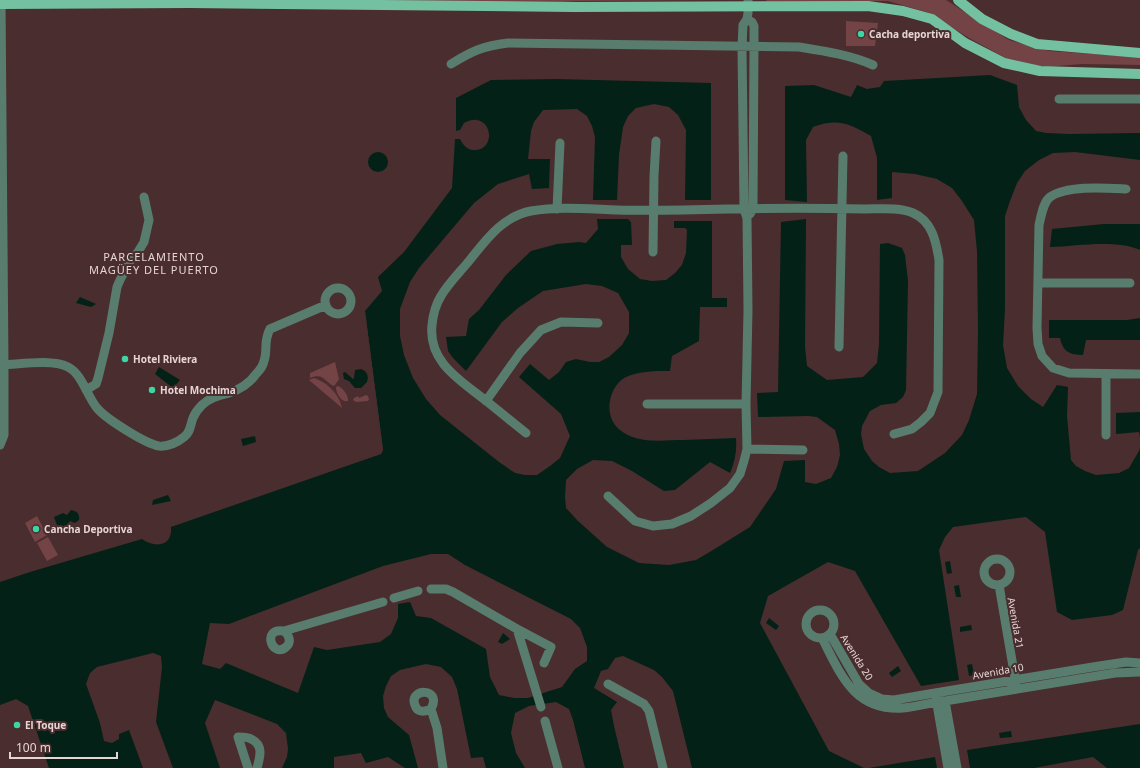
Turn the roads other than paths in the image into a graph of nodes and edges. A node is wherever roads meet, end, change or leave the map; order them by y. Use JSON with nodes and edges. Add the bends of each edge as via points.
{"nodes":[{"id":1,"x":958,"y":0,"type":"edge"},
{"id":2,"x":1,"y":2,"type":"edge"},
{"id":3,"x":748,"y":3,"type":"edge"},
{"id":4,"x":747,"y":19,"type":"junction"},
{"id":5,"x":742,"y":47,"type":"junction"},
{"id":6,"x":754,"y":47,"type":"junction"},
{"id":7,"x":1140,"y":53,"type":"edge"},
{"id":8,"x":451,"y":64,"type":"dead end"},
{"id":9,"x":873,"y":65,"type":"dead end"},
{"id":10,"x":1140,"y":74,"type":"edge"},
{"id":11,"x":1059,"y":99,"type":"dead end"},
{"id":12,"x":1140,"y":99,"type":"edge"},
{"id":13,"x":1,"y":134,"type":"edge"},
{"id":14,"x":656,"y":140,"type":"dead end"},
{"id":15,"x":560,"y":143,"type":"dead end"},
{"id":16,"x":843,"y":156,"type":"dead end"},
{"id":17,"x":1126,"y":188,"type":"dead end"},
{"id":18,"x":144,"y":197,"type":"dead end"},
{"id":19,"x":843,"y":208,"type":"junction"},
{"id":20,"x":557,"y":209,"type":"junction"},
{"id":21,"x":748,"y":209,"type":"junction"},
{"id":22,"x":654,"y":211,"type":"junction"},
{"id":23,"x":653,"y":252,"type":"dead end"},
{"id":24,"x":1038,"y":283,"type":"junction"},
{"id":25,"x":1130,"y":283,"type":"dead end"},
{"id":26,"x":326,"y":305,"type":"dead end"},
{"id":27,"x":598,"y":323,"type":"dead end"},
{"id":28,"x":839,"y":347,"type":"dead end"},
{"id":29,"x":4,"y":365,"type":"junction"},
{"id":30,"x":1106,"y":374,"type":"junction"},
{"id":31,"x":1140,"y":374,"type":"edge"},
{"id":32,"x":86,"y":390,"type":"junction"},
{"id":33,"x":486,"y":401,"type":"junction"},
{"id":34,"x":647,"y":404,"type":"dead end"},
{"id":35,"x":746,"y":404,"type":"junction"},
{"id":36,"x":526,"y":433,"type":"dead end"},
{"id":37,"x":894,"y":434,"type":"dead end"},
{"id":38,"x":1106,"y":435,"type":"dead end"},
{"id":39,"x":0,"y":445,"type":"edge"},
{"id":40,"x":747,"y":449,"type":"junction"},
{"id":41,"x":803,"y":450,"type":"dead end"},
{"id":42,"x":608,"y":496,"type":"dead end"},
{"id":43,"x":999,"y":585,"type":"dead end"},
{"id":44,"x":431,"y":589,"type":"dead end"},
{"id":45,"x":414,"y":593,"type":"dead end"},
{"id":46,"x":395,"y":598,"type":"dead end"},
{"id":47,"x":383,"y":602,"type":"dead end"},
{"id":48,"x":517,"y":629,"type":"junction"},
{"id":49,"x":284,"y":631,"type":"dead end"},
{"id":50,"x":826,"y":636,"type":"dead end"},
{"id":51,"x":544,"y":663,"type":"dead end"},
{"id":52,"x":1140,"y":663,"type":"edge"},
{"id":53,"x":1140,"y":672,"type":"edge"},
{"id":54,"x":1015,"y":679,"type":"junction"},
{"id":55,"x":608,"y":684,"type":"dead end"},
{"id":56,"x":1017,"y":689,"type":"junction"},
{"id":57,"x":940,"y":697,"type":"junction"},
{"id":58,"x":540,"y":707,"type":"dead end"},
{"id":59,"x":430,"y":709,"type":"dead end"},
{"id":60,"x":545,"y":721,"type":"dead end"},
{"id":61,"x":248,"y":768,"type":"edge"},
{"id":62,"x":257,"y":768,"type":"edge"},
{"id":63,"x":443,"y":768,"type":"edge"},
{"id":64,"x":558,"y":768,"type":"edge"},
{"id":65,"x":663,"y":768,"type":"edge"},
{"id":66,"x":948,"y":768,"type":"edge"},
{"id":67,"x":957,"y":768,"type":"edge"}],
"edges":[{"from":1,"to":7,"type":"main road","via":[[982,19],[1037,44]]},
{"from":2,"to":3,"type":"main road","via":[[573,7]]},
{"from":2,"to":13,"type":"street"},
{"from":3,"to":4,"type":"street"},
{"from":3,"to":10,"type":"main road","via":[[868,6],[903,11],[932,19],[965,44],[1004,64],[1040,71]]},
{"from":4,"to":5,"type":"street","via":[[743,25]]},
{"from":4,"to":6,"type":"street","via":[[754,26]]},
{"from":5,"to":6,"type":"street"},
{"from":5,"to":8,"type":"street","via":[[508,44],[479,48]]},
{"from":5,"to":21,"type":"street"},
{"from":6,"to":9,"type":"street","via":[[799,47],[860,59]]},
{"from":6,"to":21,"type":"street"},
{"from":11,"to":12,"type":"street"},
{"from":13,"to":29,"type":"street"},
{"from":14,"to":22,"type":"street"},
{"from":15,"to":20,"type":"street"},
{"from":16,"to":19,"type":"street"},
{"from":17,"to":24,"type":"street","via":[[1064,190],[1049,197],[1042,210],[1039,225]]},
{"from":18,"to":32,"type":"street","via":[[149,220],[144,242],[120,280],[98,378],[96,384]]},
{"from":19,"to":21,"type":"street"},
{"from":19,"to":28,"type":"street"},
{"from":19,"to":37,"type":"street","via":[[912,212],[922,218],[936,241],[939,260],[938,392],[930,413],[921,422],[912,429]]},
{"from":20,"to":22,"type":"street"},
{"from":20,"to":33,"type":"street","via":[[520,214],[495,230],[440,296],[437,304],[431,331],[439,360],[456,378]]},
{"from":21,"to":22,"type":"street"},
{"from":21,"to":35,"type":"street"},
{"from":22,"to":23,"type":"street"},
{"from":24,"to":25,"type":"street"},
{"from":24,"to":30,"type":"street","via":[[1037,328],[1042,356],[1053,368],[1068,373]]},
{"from":26,"to":32,"type":"street","via":[[270,329],[266,335],[265,360],[256,374],[239,388],[204,403],[193,418],[188,433],[173,444],[161,446],[146,442],[98,410]]},
{"from":27,"to":33,"type":"street","via":[[561,322],[541,330],[520,353]]},
{"from":29,"to":32,"type":"street","via":[[60,363],[78,376]]},
{"from":29,"to":39,"type":"street","via":[[4,435]]},
{"from":30,"to":31,"type":"street"},
{"from":30,"to":38,"type":"street"},
{"from":33,"to":36,"type":"street"},
{"from":34,"to":35,"type":"street"},
{"from":35,"to":40,"type":"street"},
{"from":40,"to":41,"type":"street"},
{"from":40,"to":42,"type":"street","via":[[740,474],[730,488],[691,516],[672,524],[653,526],[635,521]]},
{"from":43,"to":54,"type":"street","name":"Avenida 21"},
{"from":44,"to":48,"type":"street","via":[[446,589],[453,592]]},
{"from":45,"to":46,"type":"street"},
{"from":47,"to":49,"type":"street"},
{"from":48,"to":51,"type":"street","via":[[551,647]]},
{"from":48,"to":58,"type":"street"},
{"from":50,"to":57,"type":"street","name":"Avenida 20","via":[[833,660],[860,698],[884,706],[903,708]]},
{"from":52,"to":54,"type":"street","name":"Avenida 10","via":[[1126,662]]},
{"from":53,"to":56,"type":"street","name":"Avenida 10","via":[[1115,673]]},
{"from":54,"to":56,"type":"street","name":"Avenida 21"},
{"from":54,"to":57,"type":"street","name":"Avenida 10"},
{"from":55,"to":65,"type":"street","via":[[647,708]]},
{"from":56,"to":57,"type":"street","name":"Avenida 10"},
{"from":57,"to":66,"type":"street"},
{"from":57,"to":67,"type":"street"},
{"from":59,"to":63,"type":"street","via":[[437,728]]},
{"from":60,"to":64,"type":"street"},
{"from":61,"to":62,"type":"street","via":[[238,737],[251,738],[259,745],[261,755]]}]}
